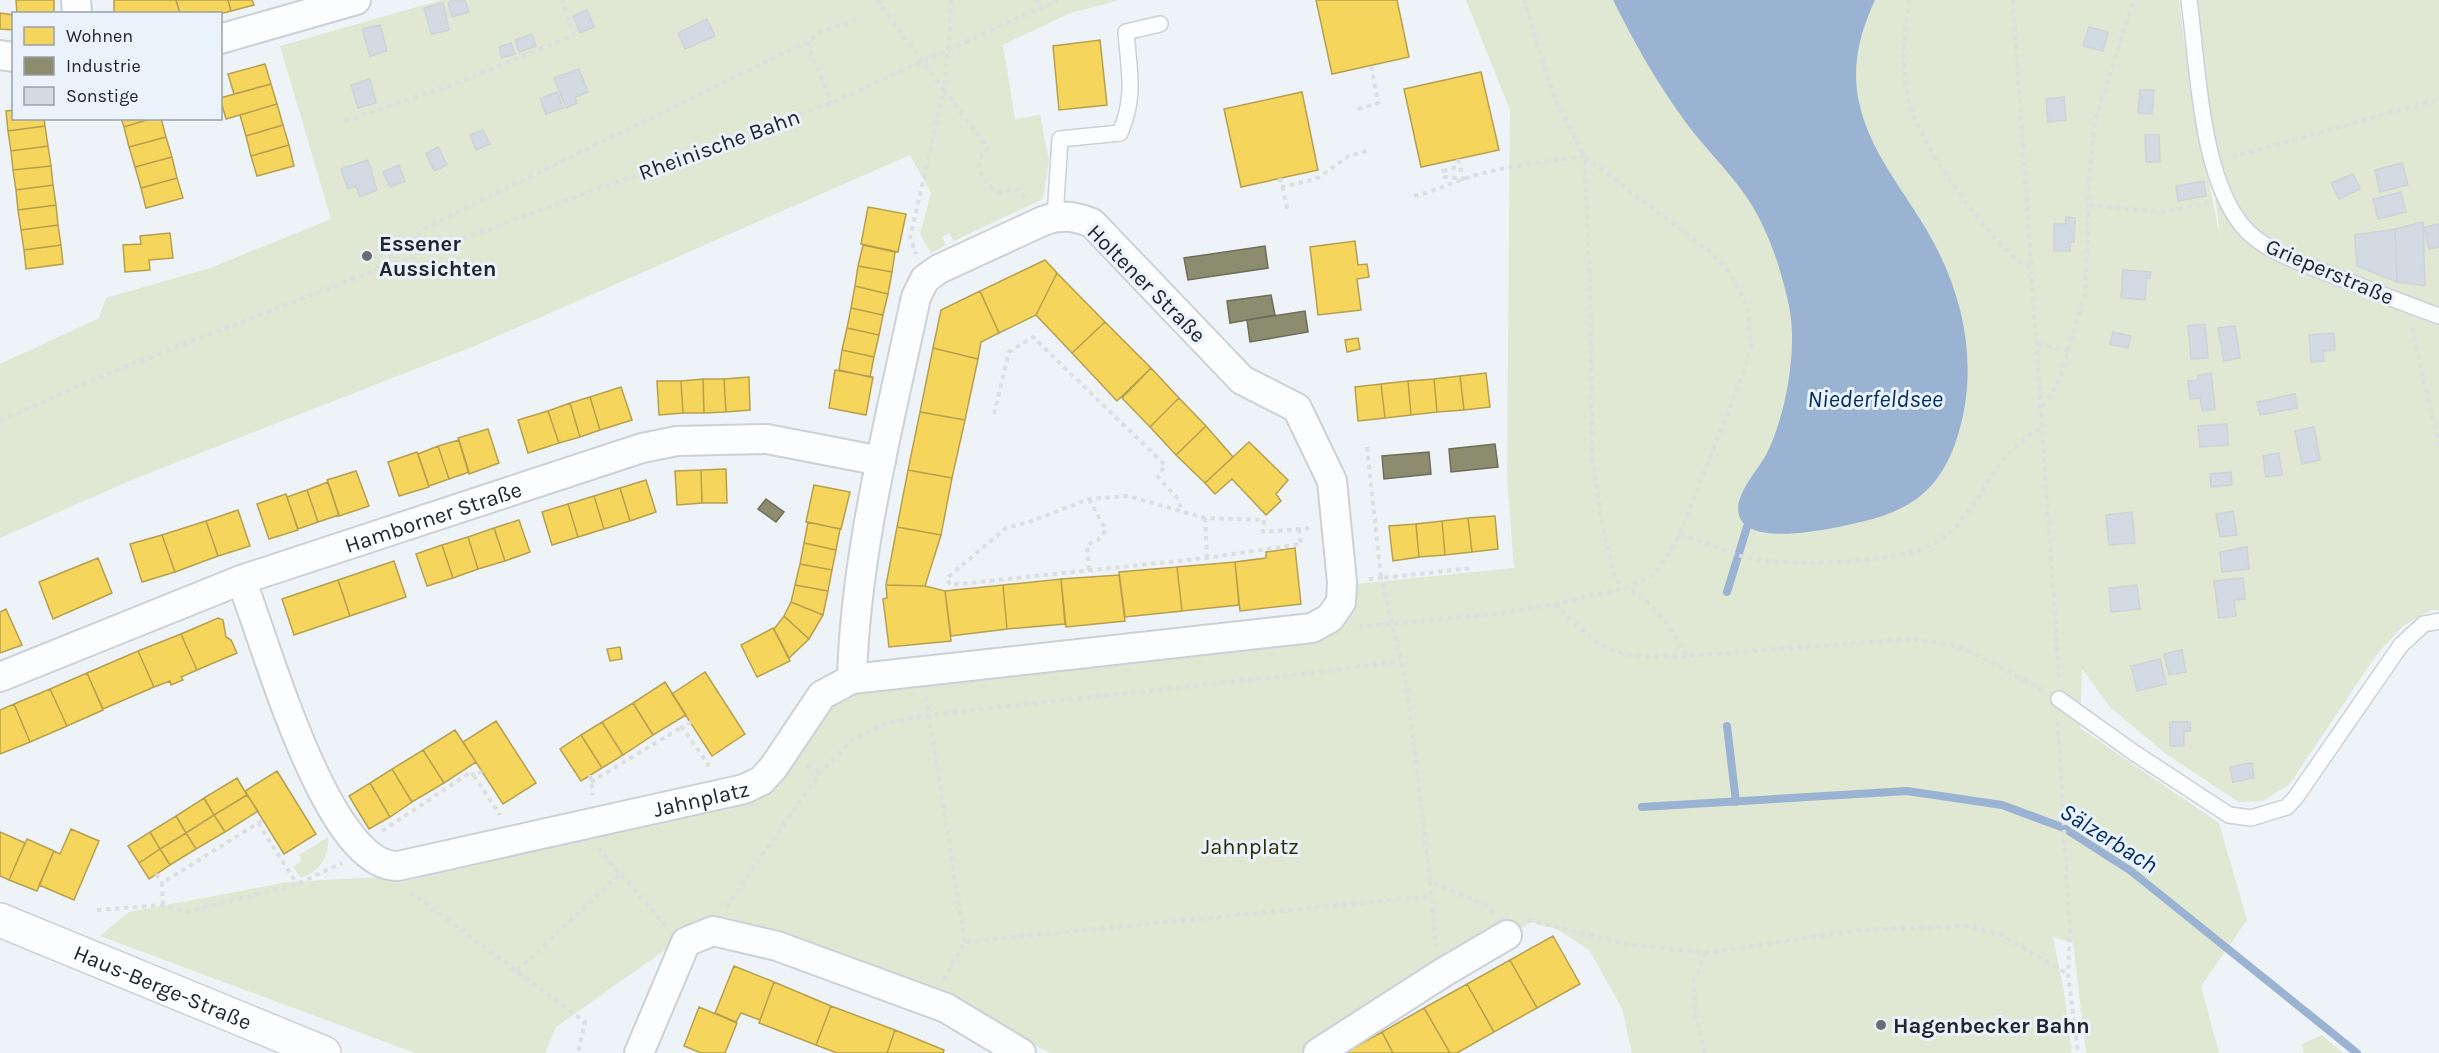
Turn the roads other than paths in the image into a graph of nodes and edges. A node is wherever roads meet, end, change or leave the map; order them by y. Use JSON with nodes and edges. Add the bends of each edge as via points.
{"nodes":[{"id":1,"x":356,"y":0,"type":"edge"},
{"id":2,"x":2189,"y":0,"type":"edge"},
{"id":3,"x":1160,"y":24,"type":"dead end"},
{"id":4,"x":222,"y":38,"type":"edge"},
{"id":5,"x":1049,"y":219,"type":"junction"},
{"id":6,"x":2439,"y":316,"type":"edge"},
{"id":7,"x":881,"y":461,"type":"junction"},
{"id":8,"x":241,"y":580,"type":"junction"},
{"id":9,"x":1330,"y":618,"type":"joint"},
{"id":10,"x":2439,"y":621,"type":"edge"},
{"id":11,"x":0,"y":677,"type":"edge"},
{"id":12,"x":852,"y":679,"type":"junction"},
{"id":13,"x":2060,"y":699,"type":"road end"},
{"id":14,"x":0,"y":920,"type":"edge"},
{"id":15,"x":1518,"y":927,"type":"road end"},
{"id":16,"x":324,"y":1053,"type":"edge"},
{"id":17,"x":639,"y":1053,"type":"edge"},
{"id":18,"x":1021,"y":1053,"type":"edge"},
{"id":19,"x":1318,"y":1053,"type":"edge"}],
"edges":[{"from":1,"to":4,"type":"street"},
{"from":2,"to":6,"type":"lane","name":"Grieperstraße","via":[[2213,162],[2224,198],[2247,231],[2258,241],[2315,268]]},
{"from":3,"to":5,"type":"lane","via":[[1126,32],[1131,92],[1120,133],[1060,139]]},
{"from":5,"to":7,"type":"street","via":[[925,279],[916,297]]},
{"from":5,"to":9,"type":"street","name":"Holtener Straße","via":[[1074,216],[1092,223],[1242,380],[1298,408],[1332,481],[1342,582],[1341,602]]},
{"from":7,"to":8,"type":"street","name":"Hamborner Straße","via":[[767,439],[676,441],[605,458]]},
{"from":7,"to":12,"type":"street","via":[[853,632]]},
{"from":8,"to":11,"type":"street","name":"Hamborner Straße"},
{"from":8,"to":12,"type":"street","name":"Jahnplatz","via":[[313,775],[361,849],[386,866],[744,789],[761,781],[788,750],[822,695]]},
{"from":9,"to":12,"type":"street","name":"Jahnplatz","via":[[1312,628]]},
{"from":10,"to":13,"type":"lane","via":[[2424,624],[2401,645],[2292,802],[2251,818],[2229,815]]},
{"from":14,"to":16,"type":"main road","name":"Haus-Berge-Straße"},
{"from":15,"to":19,"type":"street"},
{"from":17,"to":18,"type":"street","via":[[686,942],[713,931],[777,946],[946,1008]]}]}
